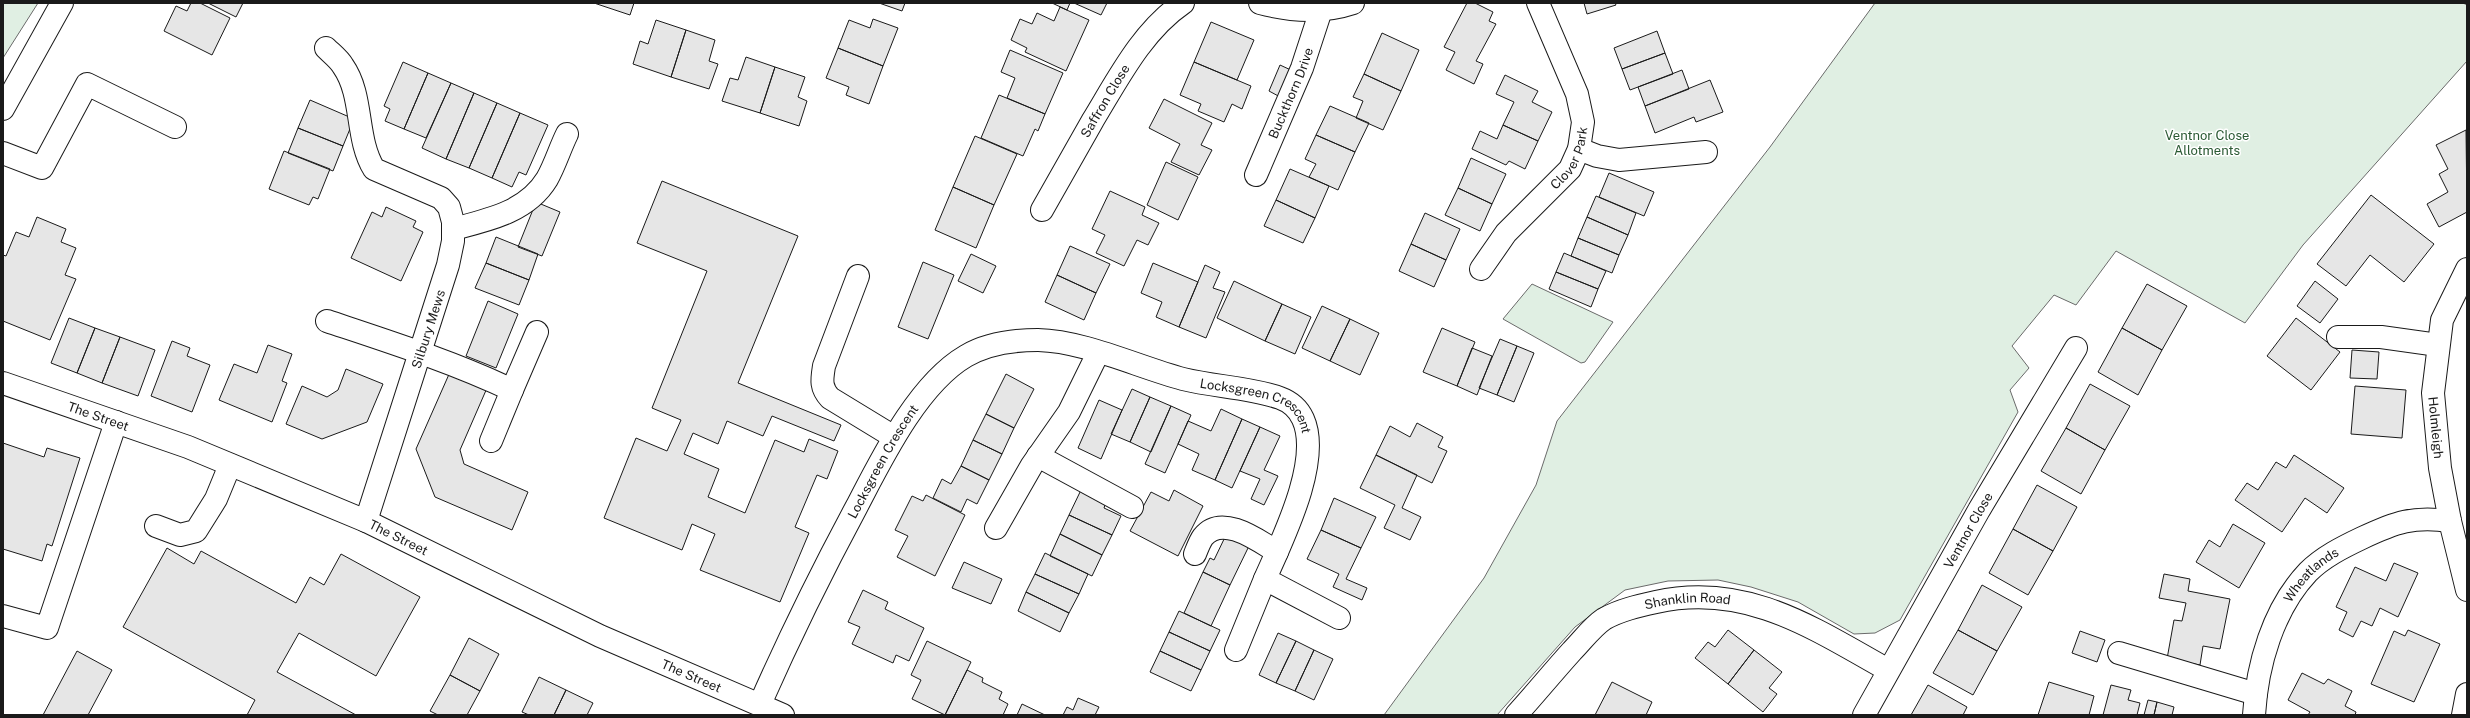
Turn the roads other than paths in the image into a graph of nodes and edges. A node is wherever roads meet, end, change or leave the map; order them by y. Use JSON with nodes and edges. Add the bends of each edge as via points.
{"nodes":[{"id":1,"x":62,"y":3,"type":"edge"},
{"id":2,"x":1183,"y":3,"type":"edge"},
{"id":3,"x":1260,"y":3,"type":"edge"},
{"id":4,"x":1353,"y":3,"type":"edge"},
{"id":5,"x":1538,"y":3,"type":"edge"},
{"id":6,"x":1321,"y":10,"type":"junction"},
{"id":7,"x":326,"y":48,"type":"dead end"},
{"id":8,"x":3,"y":109,"type":"edge"},
{"id":9,"x":175,"y":127,"type":"dead end"},
{"id":10,"x":567,"y":134,"type":"dead end"},
{"id":11,"x":1579,"y":149,"type":"junction"},
{"id":12,"x":1706,"y":152,"type":"dead end"},
{"id":13,"x":3,"y":154,"type":"edge"},
{"id":14,"x":1256,"y":175,"type":"dead end"},
{"id":15,"x":1042,"y":210,"type":"dead end"},
{"id":16,"x":453,"y":228,"type":"junction"},
{"id":17,"x":1481,"y":269,"type":"dead end"},
{"id":18,"x":2467,"y":269,"type":"edge"},
{"id":19,"x":858,"y":276,"type":"dead end"},
{"id":20,"x":327,"y":321,"type":"dead end"},
{"id":21,"x":537,"y":332,"type":"dead end"},
{"id":22,"x":2338,"y":337,"type":"dead end"},
{"id":23,"x":2438,"y":345,"type":"junction"},
{"id":24,"x":2076,"y":348,"type":"dead end"},
{"id":25,"x":420,"y":352,"type":"junction"},
{"id":26,"x":1098,"y":353,"type":"junction"},
{"id":27,"x":3,"y":383,"type":"edge"},
{"id":28,"x":512,"y":390,"type":"junction"},
{"id":29,"x":116,"y":422,"type":"junction"},
{"id":30,"x":894,"y":437,"type":"junction"},
{"id":31,"x":491,"y":441,"type":"dead end"},
{"id":32,"x":1038,"y":456,"type":"junction"},
{"id":33,"x":230,"y":465,"type":"junction"},
{"id":34,"x":1132,"y":507,"type":"dead end"},
{"id":35,"x":366,"y":521,"type":"junction"},
{"id":36,"x":2450,"y":521,"type":"junction"},
{"id":37,"x":156,"y":526,"type":"dead end"},
{"id":38,"x":996,"y":528,"type":"dead end"},
{"id":39,"x":1277,"y":552,"type":"junction"},
{"id":40,"x":1195,"y":554,"type":"dead end"},
{"id":41,"x":1265,"y":579,"type":"junction"},
{"id":42,"x":2467,"y":590,"type":"edge"},
{"id":43,"x":3,"y":616,"type":"edge"},
{"id":44,"x":1339,"y":618,"type":"dead end"},
{"id":45,"x":1236,"y":650,"type":"dead end"},
{"id":46,"x":2119,"y":653,"type":"dead end"},
{"id":47,"x":1888,"y":670,"type":"junction"},
{"id":48,"x":2467,"y":694,"type":"edge"},
{"id":49,"x":760,"y":704,"type":"junction"},
{"id":50,"x":2255,"y":705,"type":"edge"},
{"id":51,"x":784,"y":715,"type":"edge"},
{"id":52,"x":1516,"y":715,"type":"edge"},
{"id":53,"x":1864,"y":715,"type":"edge"},
{"id":54,"x":2463,"y":715,"type":"edge"}],
"edges":[{"from":1,"to":8,"type":"street"},
{"from":2,"to":15,"type":"street","name":"Saffron Close","via":[[1168,13],[1147,37],[1114,85]]},
{"from":3,"to":6,"type":"street","via":[[1280,8]]},
{"from":4,"to":6,"type":"street"},
{"from":5,"to":11,"type":"street","name":"Clover Park","via":[[1577,94],[1583,122]]},
{"from":6,"to":14,"type":"street","name":"Buckthorn Drive","via":[[1302,68]]},
{"from":7,"to":16,"type":"street","name":"Silbury Mews","via":[[344,66],[353,88],[364,148],[374,169],[441,198],[449,207]]},
{"from":9,"to":13,"type":"street","via":[[87,84],[42,168]]},
{"from":10,"to":16,"type":"street","via":[[547,179],[527,201],[498,216]]},
{"from":11,"to":12,"type":"street","via":[[1619,160]]},
{"from":11,"to":17,"type":"street","name":"Clover Park","via":[[1570,169],[1506,233]]},
{"from":16,"to":25,"type":"street","name":"Silbury Mews","via":[[448,264]]},
{"from":18,"to":23,"type":"street","name":"Holmleigh","via":[[2442,320]]},
{"from":19,"to":30,"type":"street","via":[[824,366],[821,381],[824,391],[830,398]]},
{"from":20,"to":25,"type":"street"},
{"from":21,"to":28,"type":"street"},
{"from":22,"to":23,"type":"street","via":[[2381,337]]},
{"from":23,"to":36,"type":"street","name":"Holmleigh","via":[[2434,392],[2436,436]]},
{"from":24,"to":47,"type":"street","name":"Ventnor Close","via":[[1979,510]]},
{"from":25,"to":28,"type":"street","via":[[479,374]]},
{"from":25,"to":35,"type":"street","name":"Silbury Mews"},
{"from":26,"to":30,"type":"street","name":"Locksgreen Crescent","via":[[1070,344],[1040,340],[990,345],[965,356],[934,383]]},
{"from":26,"to":32,"type":"street","via":[[1069,412]]},
{"from":26,"to":39,"type":"street","name":"Locksgreen Crescent","via":[[1186,380],[1238,388],[1279,398],[1294,405],[1308,431],[1308,453],[1296,506]]},
{"from":27,"to":29,"type":"street","name":"The Street"},
{"from":28,"to":31,"type":"street"},
{"from":29,"to":33,"type":"street","name":"The Street","via":[[188,447]]},
{"from":29,"to":43,"type":"street","via":[[47,628]]},
{"from":30,"to":49,"type":"street","name":"Locksgreen Crescent","via":[[816,583]]},
{"from":32,"to":34,"type":"street"},
{"from":32,"to":38,"type":"street"},
{"from":33,"to":35,"type":"street","name":"The Street"},
{"from":33,"to":37,"type":"street","via":[[216,499],[196,531],[180,535]]},
{"from":35,"to":49,"type":"street","name":"The Street","via":[[600,636]]},
{"from":36,"to":42,"type":"street","name":"Holmleigh"},
{"from":36,"to":50,"type":"street","name":"Wheatlands","via":[[2414,518],[2391,524],[2339,550],[2309,571],[2287,601],[2269,639],[2259,671]]},
{"from":39,"to":40,"type":"street","via":[[1246,535],[1226,528],[1208,532]]},
{"from":39,"to":41,"type":"street","name":"Locksgreen Crescent"},
{"from":41,"to":44,"type":"street"},
{"from":41,"to":45,"type":"street","name":"Locksgreen Crescent"},
{"from":46,"to":50,"type":"street"},
{"from":47,"to":52,"type":"street","name":"Shanklin Road","via":[[1814,629],[1773,610],[1739,600],[1694,596],[1630,608],[1604,620],[1587,635]]},
{"from":47,"to":53,"type":"street","name":"Ventnor Close"},
{"from":48,"to":54,"type":"street"},
{"from":49,"to":51,"type":"street","name":"The Street"}]}
